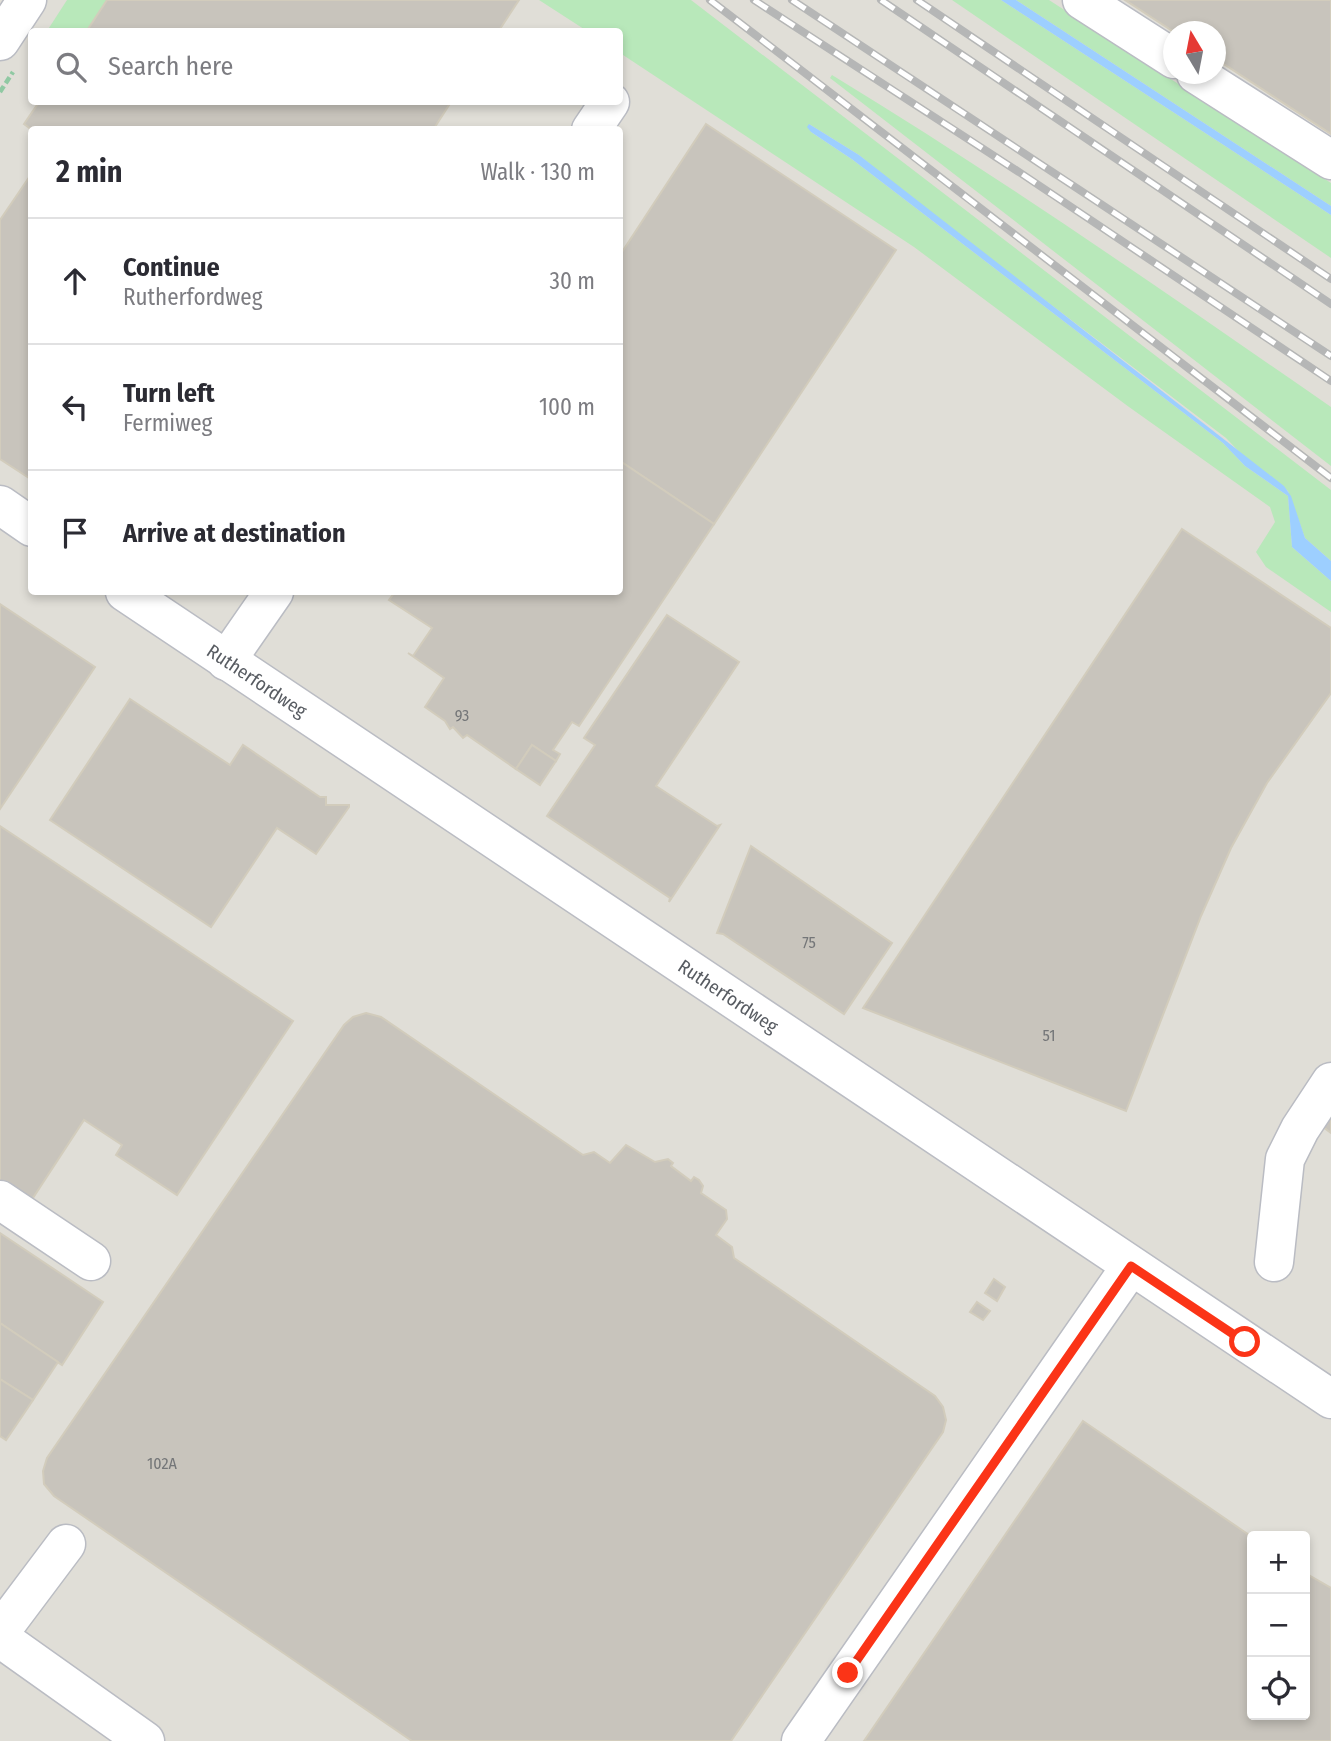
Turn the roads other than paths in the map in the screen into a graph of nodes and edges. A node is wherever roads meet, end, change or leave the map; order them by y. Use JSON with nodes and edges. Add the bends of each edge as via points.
{"nodes":[{"id":1,"x":27,"y":0,"type":"edge"},
{"id":2,"x":1082,"y":0,"type":"edge"},
{"id":3,"x":0,"y":41,"type":"edge"},
{"id":4,"x":1163,"y":52,"type":"edge"},
{"id":5,"x":1212,"y":84,"type":"edge"},
{"id":6,"x":608,"y":105,"type":"edge"},
{"id":7,"x":593,"y":126,"type":"edge"},
{"id":8,"x":1331,"y":160,"type":"edge"},
{"id":9,"x":0,"y":505,"type":"edge"},
{"id":10,"x":28,"y":524,"type":"edge"},
{"id":11,"x":129,"y":595,"type":"edge"},
{"id":12,"x":272,"y":595,"type":"edge"},
{"id":13,"x":226,"y":661,"type":"junction"},
{"id":14,"x":1331,"y":1082,"type":"edge"},
{"id":15,"x":0,"y":1200,"type":"edge"},
{"id":16,"x":91,"y":1261,"type":"dead end"},
{"id":17,"x":1274,"y":1262,"type":"dead end"},
{"id":18,"x":1131,"y":1266,"type":"junction"},
{"id":19,"x":1331,"y":1399,"type":"edge"},
{"id":20,"x":66,"y":1544,"type":"dead end"},
{"id":21,"x":0,"y":1632,"type":"edge"},
{"id":22,"x":0,"y":1638,"type":"edge"},
{"id":23,"x":145,"y":1741,"type":"edge"},
{"id":24,"x":801,"y":1741,"type":"edge"}],
"edges":[{"from":1,"to":3,"type":"street"},
{"from":2,"to":4,"type":"street"},
{"from":5,"to":8,"type":"street"},
{"from":6,"to":7,"type":"street"},
{"from":9,"to":10,"type":"street"},
{"from":11,"to":13,"type":"street","name":"Rutherfordweg"},
{"from":12,"to":13,"type":"street"},
{"from":13,"to":18,"type":"street","name":"Rutherfordweg"},
{"from":14,"to":17,"type":"street","via":[[1285,1159]]},
{"from":15,"to":16,"type":"street"},
{"from":18,"to":19,"type":"street","name":"Rutherfordweg"},
{"from":18,"to":24,"type":"street"},
{"from":20,"to":21,"type":"street"},
{"from":22,"to":23,"type":"street"}]}
